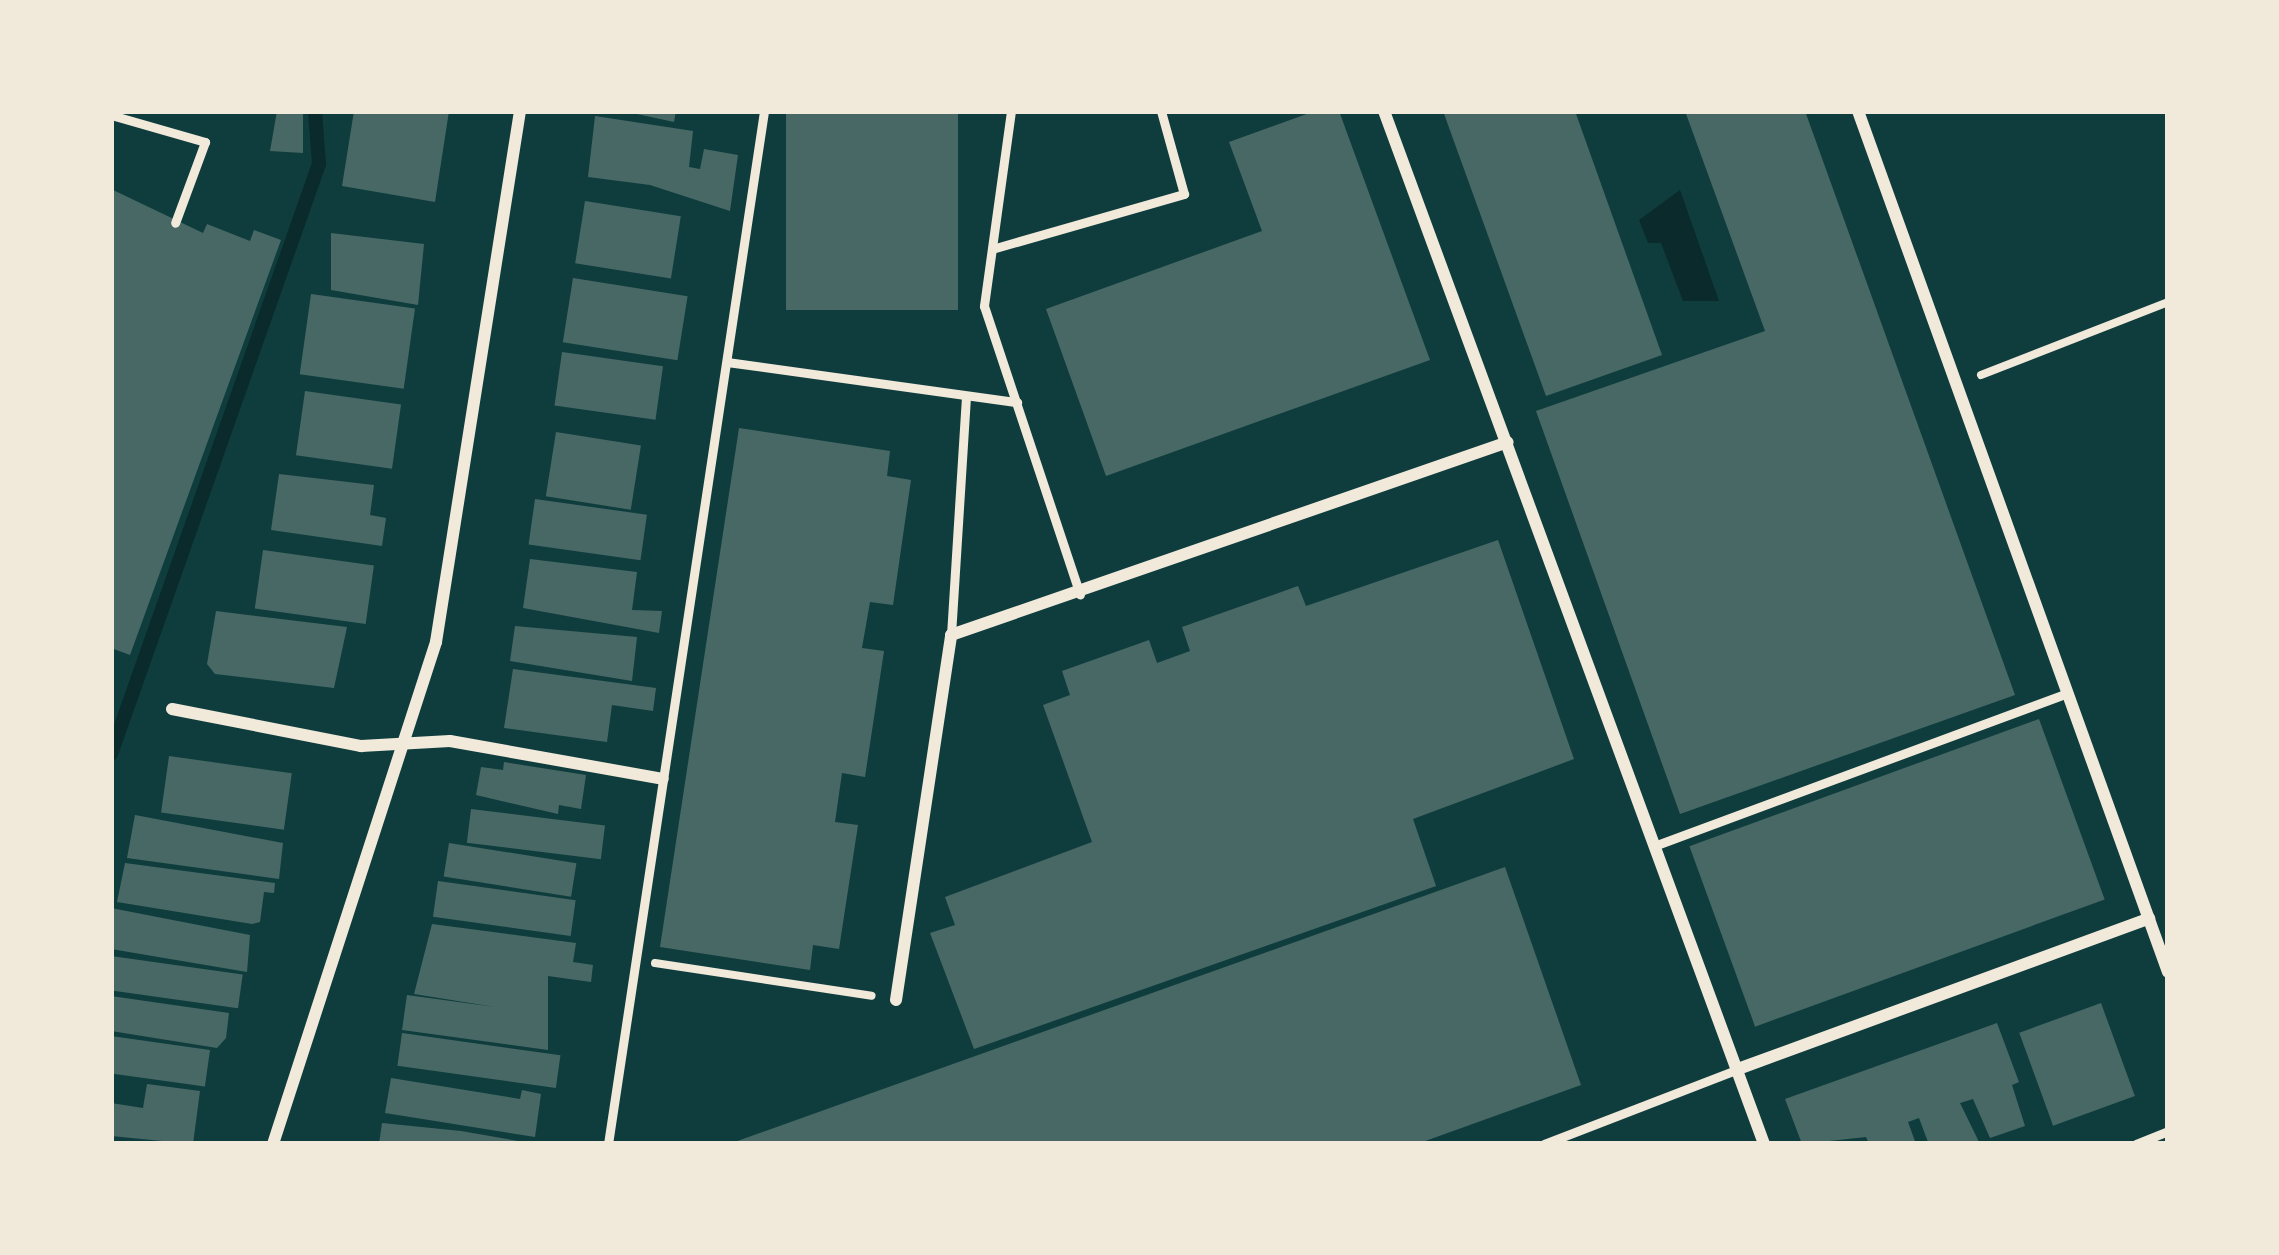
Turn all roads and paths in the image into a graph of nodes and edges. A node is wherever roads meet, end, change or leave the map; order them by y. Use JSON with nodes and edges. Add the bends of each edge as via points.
{"nodes":[{"id":1,"x":520,"y":111,"type":"edge"},
{"id":2,"x":764,"y":111,"type":"edge"},
{"id":3,"x":1011,"y":111,"type":"edge"},
{"id":4,"x":1161,"y":111,"type":"edge"},
{"id":5,"x":1384,"y":111,"type":"edge"},
{"id":6,"x":1858,"y":111,"type":"edge"},
{"id":7,"x":111,"y":115,"type":"edge"},
{"id":8,"x":175,"y":223,"type":"dead end"},
{"id":9,"x":992,"y":249,"type":"junction"},
{"id":10,"x":2168,"y":302,"type":"edge"},
{"id":11,"x":727,"y":362,"type":"junction"},
{"id":12,"x":1957,"y":384,"type":"junction"},
{"id":13,"x":966,"y":396,"type":"junction"},
{"id":14,"x":1017,"y":402,"type":"junction"},
{"id":15,"x":1508,"y":442,"type":"junction"},
{"id":16,"x":1081,"y":594,"type":"junction"},
{"id":17,"x":951,"y":635,"type":"junction"},
{"id":18,"x":2068,"y":693,"type":"junction"},
{"id":19,"x":172,"y":709,"type":"dead end"},
{"id":20,"x":402,"y":744,"type":"junction"},
{"id":21,"x":663,"y":779,"type":"junction"},
{"id":22,"x":1654,"y":846,"type":"junction"},
{"id":23,"x":2149,"y":919,"type":"junction"},
{"id":24,"x":636,"y":960,"type":"junction"},
{"id":25,"x":2168,"y":972,"type":"edge"},
{"id":26,"x":896,"y":1000,"type":"joint"},
{"id":27,"x":1738,"y":1070,"type":"junction"},
{"id":28,"x":2168,"y":1131,"type":"edge"},
{"id":29,"x":1547,"y":1140,"type":"edge"},
{"id":30,"x":273,"y":1144,"type":"edge"},
{"id":31,"x":608,"y":1144,"type":"edge"},
{"id":32,"x":1764,"y":1144,"type":"edge"},
{"id":33,"x":2136,"y":1144,"type":"edge"}],
"edges":[{"from":1,"to":20,"type":"street","via":[[436,642]]},
{"from":2,"to":11,"type":"lane"},
{"from":3,"to":9,"type":"lane"},
{"from":4,"to":9,"type":"lane","via":[[1184,194]]},
{"from":5,"to":15,"type":"street"},
{"from":6,"to":12,"type":"street"},
{"from":7,"to":8,"type":"lane","via":[[205,142]]},
{"from":9,"to":14,"type":"lane","via":[[984,306]]},
{"from":10,"to":12,"type":"path"},
{"from":11,"to":13,"type":"lane"},
{"from":11,"to":21,"type":"lane"},
{"from":12,"to":18,"type":"street"},
{"from":13,"to":14,"type":"lane"},
{"from":13,"to":17,"type":"lane"},
{"from":14,"to":16,"type":"lane"},
{"from":15,"to":16,"type":"street"},
{"from":15,"to":22,"type":"street"},
{"from":16,"to":17,"type":"street"},
{"from":17,"to":26,"type":"street"},
{"from":18,"to":22,"type":"lane"},
{"from":18,"to":23,"type":"street"},
{"from":19,"to":20,"type":"street","via":[[362,746]]},
{"from":20,"to":21,"type":"street","via":[[450,741]]},
{"from":20,"to":30,"type":"street"},
{"from":21,"to":24,"type":"lane"},
{"from":22,"to":27,"type":"street"},
{"from":23,"to":25,"type":"street"},
{"from":23,"to":27,"type":"street"},
{"from":24,"to":26,"type":"path"},
{"from":24,"to":31,"type":"lane"},
{"from":27,"to":29,"type":"lane"},
{"from":27,"to":32,"type":"street"},
{"from":28,"to":33,"type":"lane"}]}
